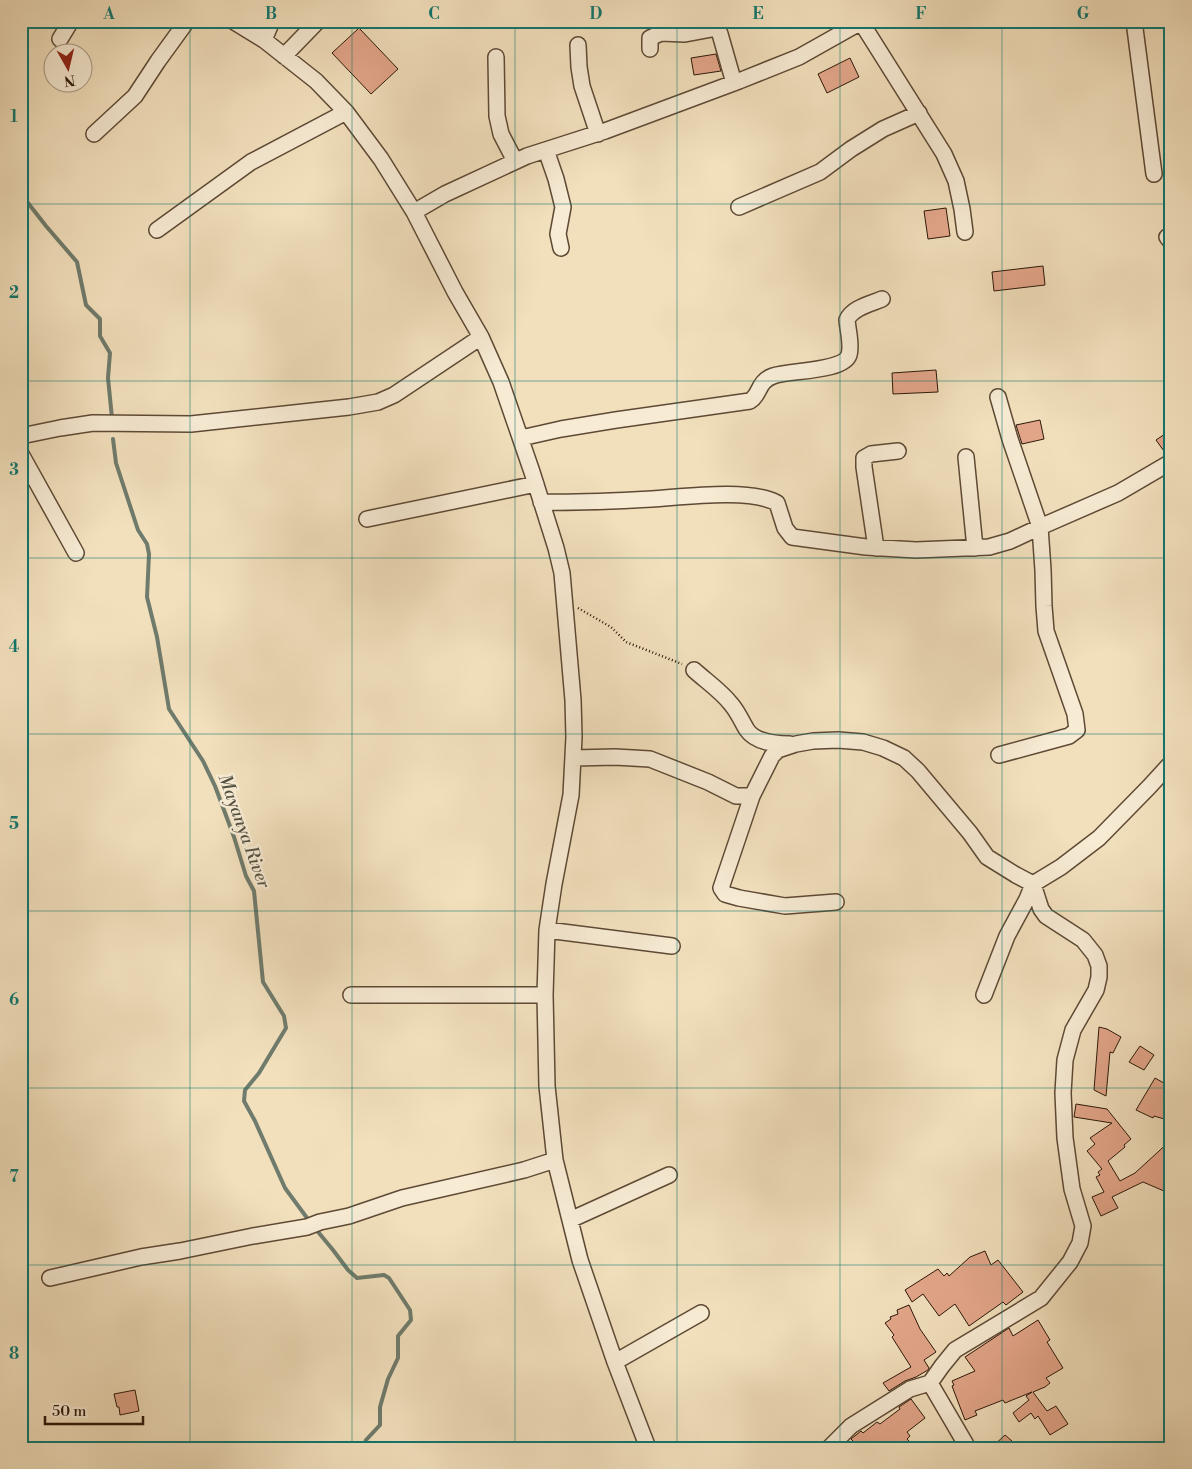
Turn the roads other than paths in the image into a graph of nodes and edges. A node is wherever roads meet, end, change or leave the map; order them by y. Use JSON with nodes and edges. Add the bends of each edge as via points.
{"nodes":[{"id":1,"x":71,"y":21,"type":"edge"},
{"id":2,"x":187,"y":21,"type":"edge"},
{"id":3,"x":233,"y":21,"type":"edge"},
{"id":4,"x":272,"y":21,"type":"edge"},
{"id":5,"x":318,"y":21,"type":"edge"},
{"id":6,"x":1134,"y":21,"type":"edge"},
{"id":7,"x":862,"y":22,"type":"edge"},
{"id":8,"x":716,"y":25,"type":"edge"},
{"id":9,"x":60,"y":39,"type":"dead end"},
{"id":10,"x":264,"y":40,"type":"junction"},
{"id":11,"x":578,"y":45,"type":"dead end"},
{"id":12,"x":650,"y":48,"type":"dead end"},
{"id":13,"x":284,"y":56,"type":"junction"},
{"id":14,"x":496,"y":58,"type":"dead end"},
{"id":15,"x":734,"y":83,"type":"junction"},
{"id":16,"x":346,"y":112,"type":"junction"},
{"id":17,"x":918,"y":113,"type":"junction"},
{"id":18,"x":94,"y":134,"type":"dead end"},
{"id":19,"x":598,"y":134,"type":"junction"},
{"id":20,"x":546,"y":150,"type":"junction"},
{"id":21,"x":514,"y":161,"type":"junction"},
{"id":22,"x":1154,"y":174,"type":"dead end"},
{"id":23,"x":739,"y":208,"type":"dead end"},
{"id":24,"x":414,"y":212,"type":"junction"},
{"id":25,"x":157,"y":230,"type":"dead end"},
{"id":26,"x":964,"y":232,"type":"dead end"},
{"id":27,"x":561,"y":248,"type":"dead end"},
{"id":28,"x":882,"y":299,"type":"dead end"},
{"id":29,"x":481,"y":336,"type":"junction"},
{"id":30,"x":998,"y":397,"type":"dead end"},
{"id":31,"x":21,"y":436,"type":"edge"},
{"id":32,"x":521,"y":438,"type":"junction"},
{"id":33,"x":898,"y":451,"type":"dead end"},
{"id":34,"x":21,"y":454,"type":"edge"},
{"id":35,"x":966,"y":458,"type":"dead end"},
{"id":36,"x":1171,"y":462,"type":"edge"},
{"id":37,"x":536,"y":484,"type":"junction"},
{"id":38,"x":541,"y":502,"type":"junction"},
{"id":39,"x":367,"y":519,"type":"dead end"},
{"id":40,"x":1040,"y":527,"type":"junction"},
{"id":41,"x":876,"y":548,"type":"junction"},
{"id":42,"x":975,"y":548,"type":"junction"},
{"id":43,"x":76,"y":553,"type":"dead end"},
{"id":44,"x":694,"y":670,"type":"road end"},
{"id":45,"x":796,"y":744,"type":"junction"},
{"id":46,"x":999,"y":756,"type":"dead end"},
{"id":47,"x":574,"y":758,"type":"junction"},
{"id":48,"x":1171,"y":763,"type":"edge"},
{"id":49,"x":752,"y":796,"type":"junction"},
{"id":50,"x":1033,"y":884,"type":"junction"},
{"id":51,"x":836,"y":902,"type":"dead end"},
{"id":52,"x":547,"y":930,"type":"junction"},
{"id":53,"x":672,"y":946,"type":"dead end"},
{"id":54,"x":350,"y":995,"type":"dead end"},
{"id":55,"x":545,"y":995,"type":"junction"},
{"id":56,"x":984,"y":995,"type":"dead end"},
{"id":57,"x":555,"y":1160,"type":"junction"},
{"id":58,"x":669,"y":1175,"type":"dead end"},
{"id":59,"x":570,"y":1220,"type":"junction"},
{"id":60,"x":50,"y":1278,"type":"dead end"},
{"id":61,"x":701,"y":1313,"type":"dead end"},
{"id":62,"x":615,"y":1362,"type":"junction"},
{"id":63,"x":930,"y":1383,"type":"junction"},
{"id":64,"x":648,"y":1448,"type":"edge"},
{"id":65,"x":829,"y":1448,"type":"edge"},
{"id":66,"x":968,"y":1448,"type":"edge"}],
"edges":[{"from":1,"to":9,"type":"street"},
{"from":2,"to":18,"type":"street","via":[[135,96]]},
{"from":3,"to":10,"type":"street"},
{"from":4,"to":10,"type":"street"},
{"from":5,"to":13,"type":"street"},
{"from":6,"to":22,"type":"street"},
{"from":7,"to":15,"type":"street","via":[[799,56]]},
{"from":7,"to":17,"type":"street"},
{"from":8,"to":12,"type":"street","via":[[685,34],[661,33],[650,38]]},
{"from":8,"to":15,"type":"street"},
{"from":10,"to":13,"type":"street"},
{"from":11,"to":19,"type":"street","via":[[582,86]]},
{"from":13,"to":16,"type":"street","via":[[316,81]]},
{"from":14,"to":21,"type":"street","via":[[497,116],[501,134]]},
{"from":15,"to":19,"type":"street"},
{"from":16,"to":24,"type":"street"},
{"from":16,"to":25,"type":"street","via":[[251,162]]},
{"from":17,"to":23,"type":"street","via":[[883,129],[820,172]]},
{"from":17,"to":26,"type":"street","via":[[944,154],[956,181]]},
{"from":19,"to":20,"type":"street"},
{"from":20,"to":21,"type":"street"},
{"from":20,"to":27,"type":"street","via":[[564,207],[558,234]]},
{"from":21,"to":24,"type":"street"},
{"from":24,"to":29,"type":"street"},
{"from":28,"to":32,"type":"street","via":[[849,316],[849,354],[846,361],[836,366],[772,376],[760,385],[750,401],[616,420]]},
{"from":29,"to":31,"type":"street","via":[[394,395],[378,402],[191,424],[93,423]]},
{"from":29,"to":32,"type":"street"},
{"from":30,"to":40,"type":"street"},
{"from":32,"to":37,"type":"street"},
{"from":33,"to":41,"type":"street","via":[[871,454],[864,458]]},
{"from":34,"to":43,"type":"street"},
{"from":35,"to":42,"type":"street"},
{"from":36,"to":40,"type":"street","via":[[1118,493]]},
{"from":37,"to":38,"type":"street"},
{"from":37,"to":39,"type":"street"},
{"from":38,"to":41,"type":"street","via":[[760,497],[777,503],[785,528],[792,537]]},
{"from":38,"to":47,"type":"street","via":[[562,573],[574,700]]},
{"from":40,"to":42,"type":"street","via":[[1010,541]]},
{"from":40,"to":46,"type":"street","via":[[1046,631],[1075,714],[1077,730],[1069,736]]},
{"from":41,"to":42,"type":"street"},
{"from":44,"to":45,"type":"street","via":[[731,703],[748,732],[773,744]]},
{"from":45,"to":49,"type":"street","via":[[778,750],[772,756]]},
{"from":45,"to":50,"type":"street","via":[[838,740],[863,742],[904,758],[936,791],[987,856]]},
{"from":47,"to":49,"type":"street","via":[[650,759],[736,796]]},
{"from":47,"to":52,"type":"street","via":[[571,795]]},
{"from":48,"to":50,"type":"street","via":[[1099,838]]},
{"from":49,"to":51,"type":"street","via":[[721,888],[725,894],[785,906]]},
{"from":50,"to":56,"type":"street","via":[[1007,936]]},
{"from":50,"to":63,"type":"street","via":[[1046,916],[1083,940],[1098,966],[1096,990],[1073,1030],[1063,1092],[1072,1189],[1083,1226],[1080,1243],[1070,1262],[1041,1298],[955,1350]]},
{"from":52,"to":53,"type":"street"},
{"from":52,"to":55,"type":"street"},
{"from":54,"to":55,"type":"street"},
{"from":55,"to":57,"type":"street","via":[[547,1086]]},
{"from":57,"to":59,"type":"street"},
{"from":57,"to":60,"type":"street","via":[[402,1198],[313,1225],[141,1257]]},
{"from":58,"to":59,"type":"street"},
{"from":59,"to":62,"type":"street","via":[[580,1260]]},
{"from":61,"to":62,"type":"street"},
{"from":62,"to":64,"type":"street"},
{"from":63,"to":65,"type":"street","via":[[910,1389],[851,1426]]},
{"from":63,"to":66,"type":"street"}]}
